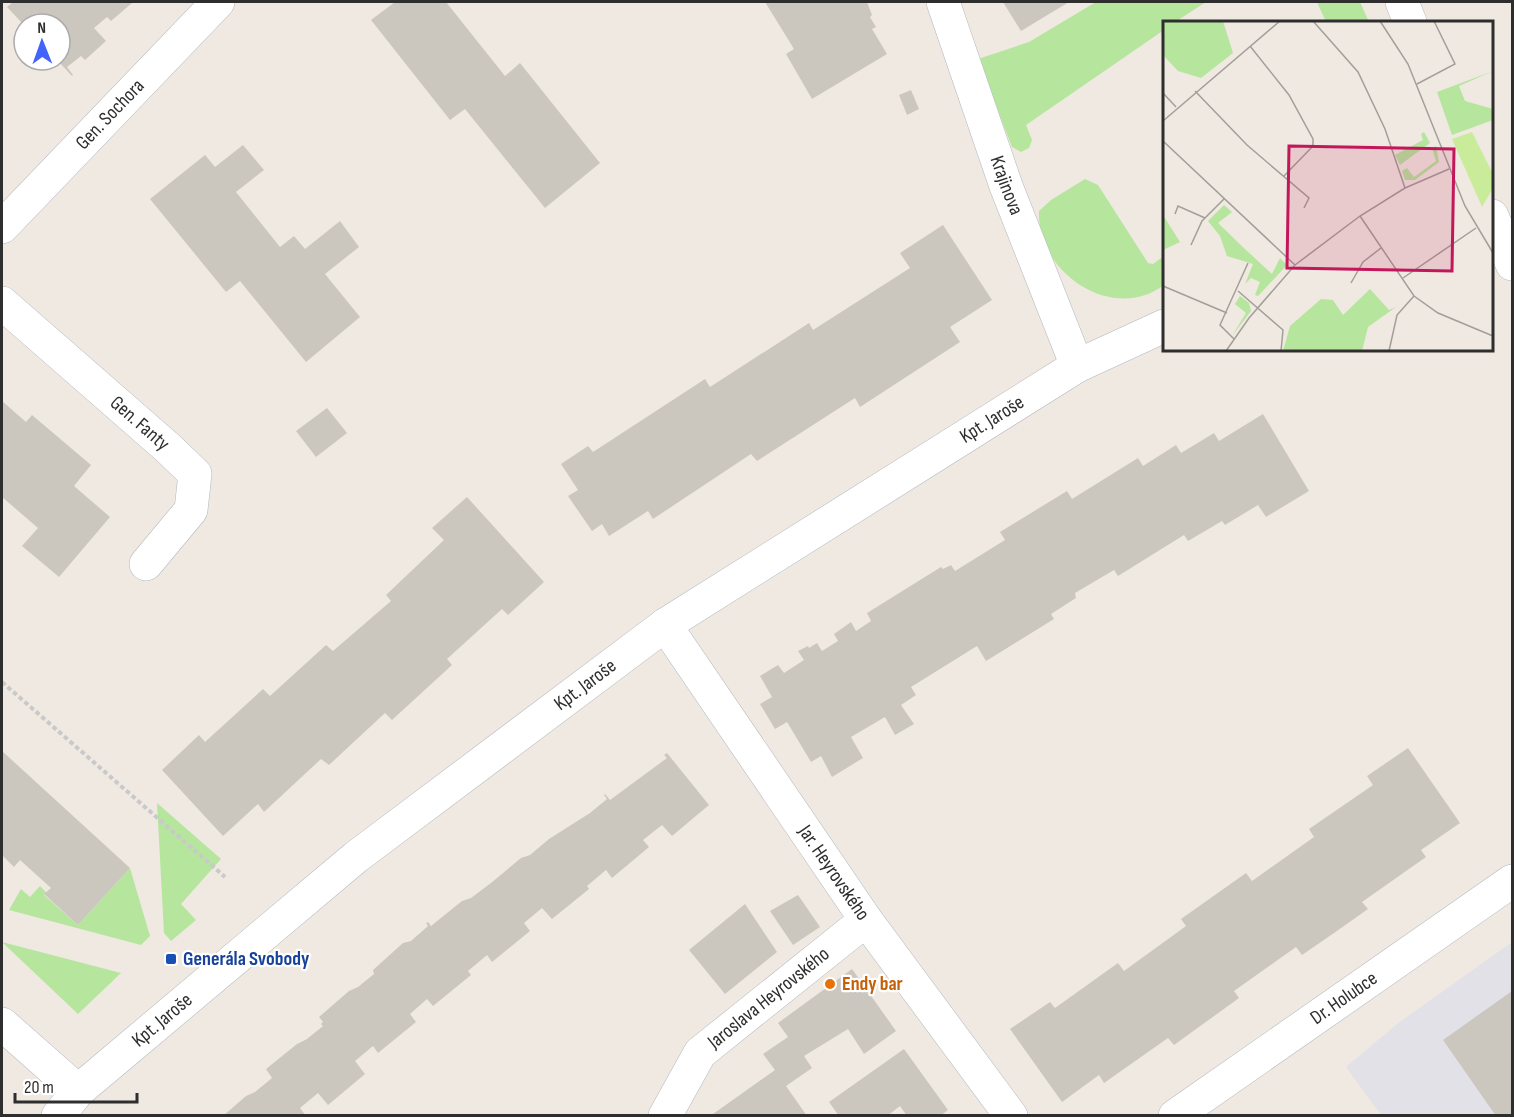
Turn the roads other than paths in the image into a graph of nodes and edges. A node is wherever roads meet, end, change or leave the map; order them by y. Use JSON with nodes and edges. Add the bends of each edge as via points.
{"nodes":[{"id":1,"x":218,"y":2,"type":"edge"},
{"id":2,"x":943,"y":2,"type":"edge"},
{"id":3,"x":1402,"y":2,"type":"edge"},
{"id":4,"x":1410,"y":21,"type":"edge"},
{"id":5,"x":1493,"y":221,"type":"edge"},
{"id":6,"x":2,"y":227,"type":"edge"},
{"id":7,"x":1512,"y":264,"type":"edge"},
{"id":8,"x":2,"y":303,"type":"edge"},
{"id":9,"x":1163,"y":326,"type":"edge"},
{"id":10,"x":1077,"y":366,"type":"junction"},
{"id":11,"x":146,"y":564,"type":"dead end"},
{"id":12,"x":665,"y":626,"type":"junction"},
{"id":13,"x":1512,"y":881,"type":"edge"},
{"id":14,"x":866,"y":921,"type":"junction"},
{"id":15,"x":2,"y":1024,"type":"edge"},
{"id":16,"x":68,"y":1103,"type":"edge"},
{"id":17,"x":664,"y":1116,"type":"edge"},
{"id":18,"x":1011,"y":1116,"type":"edge"},
{"id":19,"x":1175,"y":1116,"type":"edge"}],
"edges":[{"from":1,"to":6,"type":"street","name":"Gen. Sochora"},
{"from":2,"to":10,"type":"street","name":"Krajinova","via":[[1006,186]]},
{"from":3,"to":4,"type":"street"},
{"from":5,"to":7,"type":"street"},
{"from":8,"to":11,"type":"street","name":"Gen. Fanty","via":[[195,474],[192,510]]},
{"from":9,"to":10,"type":"street","name":"Kpt. Jaroše"},
{"from":10,"to":12,"type":"street","name":"Kpt. Jaroše"},
{"from":12,"to":14,"type":"street","name":"Jar. Heyrovského"},
{"from":12,"to":16,"type":"street","name":"Kpt. Jaroše","via":[[356,857]]},
{"from":13,"to":19,"type":"street","name":"Dr. Holubce"},
{"from":14,"to":17,"type":"street","name":"Jaroslava Heyrovského","via":[[700,1053]]},
{"from":14,"to":18,"type":"street","name":"Jar. Heyrovského"},
{"from":15,"to":16,"type":"street"}]}
